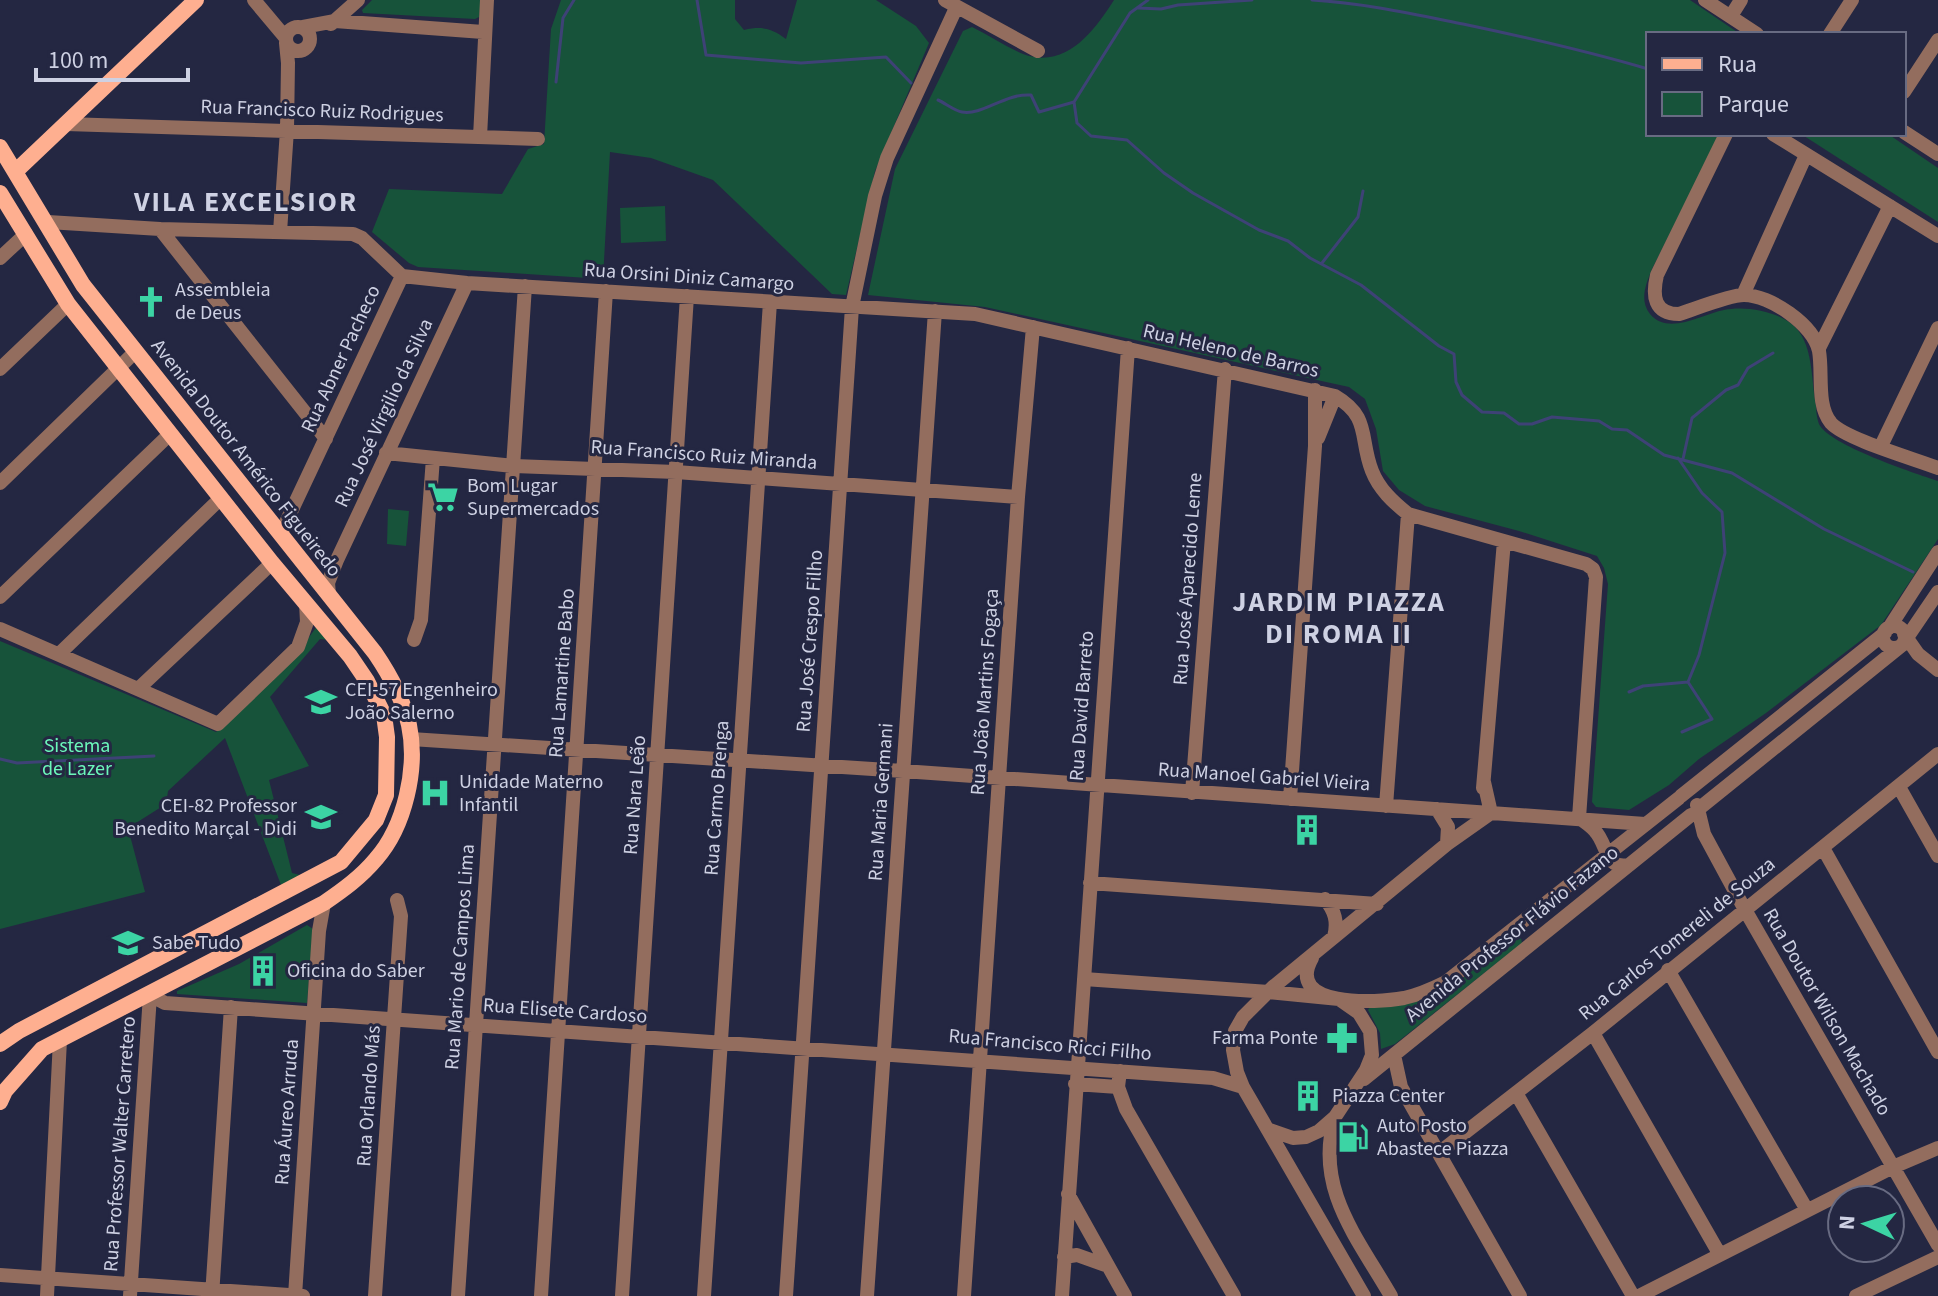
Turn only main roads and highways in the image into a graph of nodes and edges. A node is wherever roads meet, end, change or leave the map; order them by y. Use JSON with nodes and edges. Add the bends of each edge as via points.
{"nodes":[{"id":1,"x":196,"y":0,"type":"edge"},
{"id":2,"x":0,"y":147,"type":"edge"},
{"id":3,"x":15,"y":171,"type":"edge"},
{"id":4,"x":0,"y":193,"type":"edge"},
{"id":5,"x":48,"y":222,"type":"junction"},
{"id":6,"x":50,"y":274,"type":"junction"},
{"id":7,"x":319,"y":584,"type":"junction"},
{"id":8,"x":384,"y":715,"type":"junction"},
{"id":9,"x":411,"y":739,"type":"junction"},
{"id":10,"x":3,"y":1040,"type":"edge"},
{"id":11,"x":30,"y":1061,"type":"junction"},
{"id":12,"x":0,"y":1102,"type":"edge"}],
"edges":[{"from":1,"to":3,"type":"main road"},
{"from":2,"to":3,"type":"main road","name":"Avenida Doutor Américo Figueiredo"},
{"from":3,"to":5,"type":"main road","name":"Avenida Doutor Américo Figueiredo"},
{"from":4,"to":6,"type":"main road","name":"Avenida Doutor Américo Figueiredo"},
{"from":5,"to":6,"type":"main road"},
{"from":5,"to":7,"type":"main road","name":"Avenida Doutor Américo Figueiredo","via":[[83,285]]},
{"from":6,"to":7,"type":"main road","name":"Avenida Doutor Américo Figueiredo","via":[[68,304],[272,563]]},
{"from":7,"to":8,"type":"main road","name":"Avenida Doutor Américo Figueiredo","via":[[350,656]]},
{"from":7,"to":9,"type":"main road","name":"Avenida Doutor Américo Figueiredo","via":[[387,671]]},
{"from":8,"to":9,"type":"main road","via":[[391,731]]},
{"from":8,"to":10,"type":"main road","name":"Avenida Doutor Américo Figueiredo","via":[[386,795],[376,820],[341,862]]},
{"from":9,"to":11,"type":"main road","name":"Avenida Doutor Américo Figueiredo","via":[[410,771],[396,829],[359,877],[324,903],[42,1049]]},
{"from":10,"to":11,"type":"main road","via":[[29,1049]]},
{"from":11,"to":12,"type":"main road","name":"Avenida Doutor Américo Figueiredo"}]}
